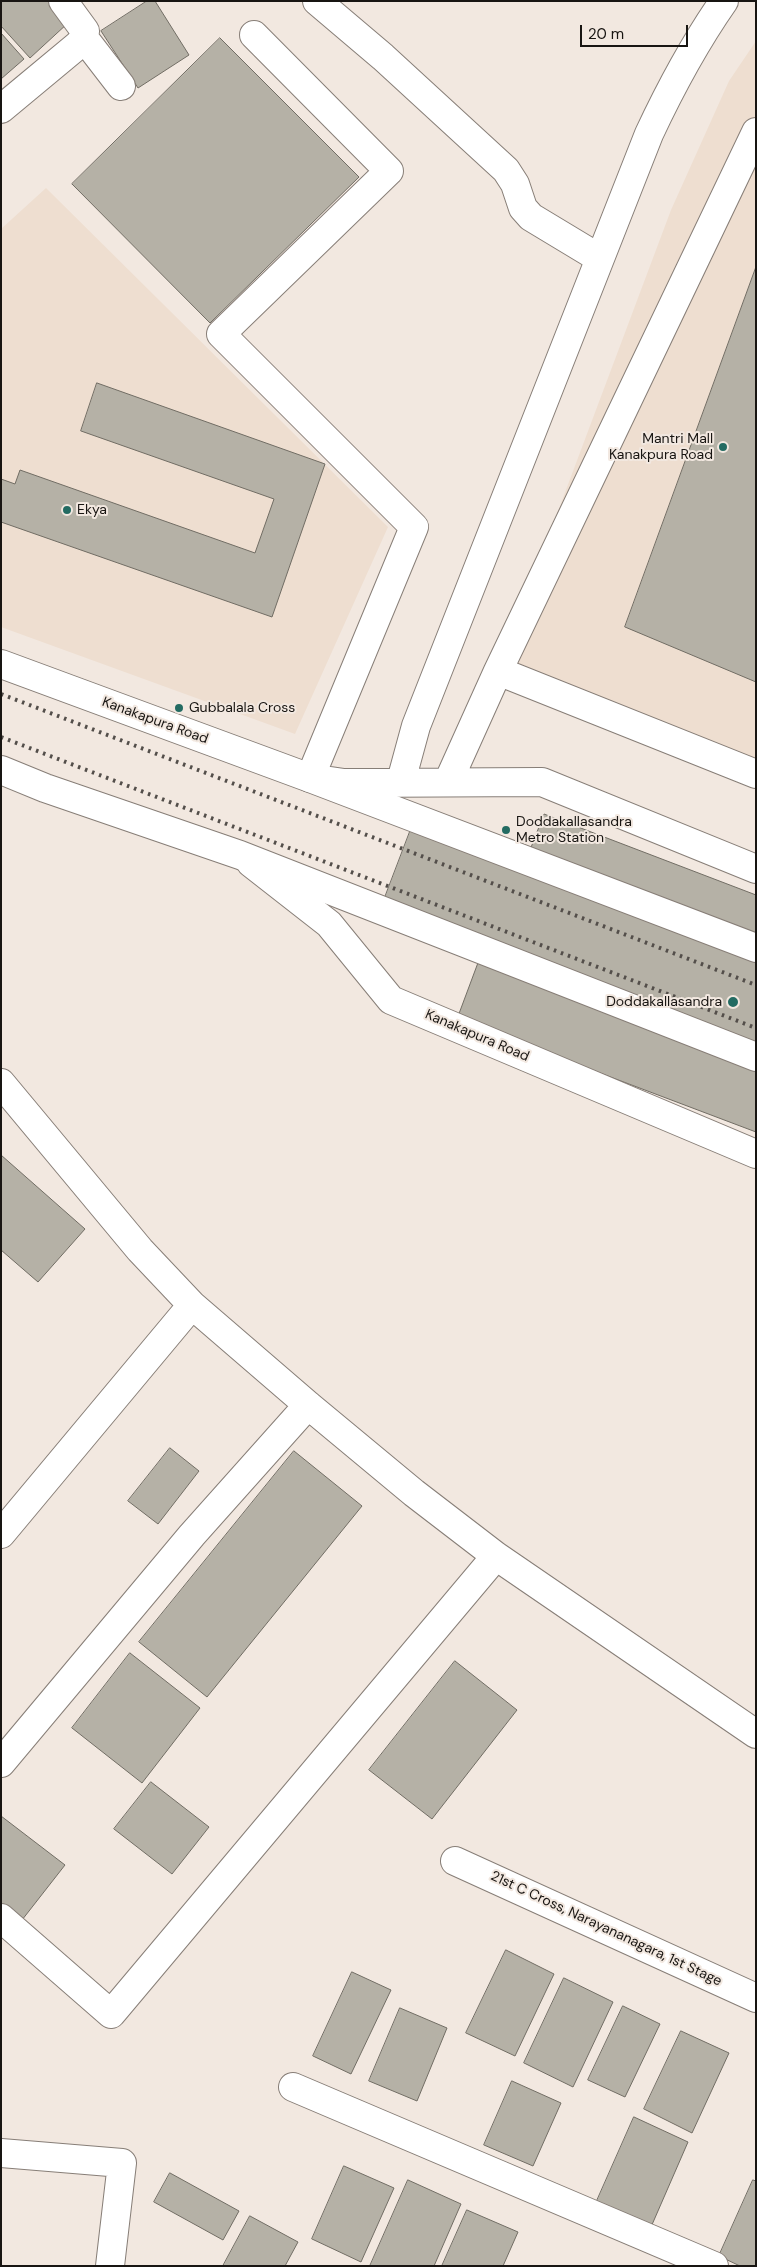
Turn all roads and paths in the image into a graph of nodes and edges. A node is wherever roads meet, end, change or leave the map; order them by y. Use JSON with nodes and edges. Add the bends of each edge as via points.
{"nodes":[{"id":1,"x":63,"y":1,"type":"edge"},
{"id":2,"x":317,"y":1,"type":"edge"},
{"id":3,"x":724,"y":1,"type":"edge"},
{"id":4,"x":254,"y":35,"type":"dead end"},
{"id":5,"x":84,"y":38,"type":"junction"},
{"id":6,"x":121,"y":86,"type":"dead end"},
{"id":7,"x":1,"y":110,"type":"edge"},
{"id":8,"x":756,"y":132,"type":"edge"},
{"id":9,"x":599,"y":258,"type":"junction"},
{"id":10,"x":1,"y":664,"type":"edge"},
{"id":11,"x":498,"y":671,"type":"junction"},
{"id":12,"x":1,"y":770,"type":"edge"},
{"id":13,"x":756,"y":774,"type":"edge"},
{"id":14,"x":310,"y":778,"type":"junction"},
{"id":15,"x":402,"y":781,"type":"junction"},
{"id":16,"x":448,"y":782,"type":"junction"},
{"id":17,"x":240,"y":855,"type":"junction"},
{"id":18,"x":756,"y":869,"type":"edge"},
{"id":19,"x":756,"y":948,"type":"edge"},
{"id":20,"x":756,"y":1057,"type":"edge"},
{"id":21,"x":1,"y":1083,"type":"edge"},
{"id":22,"x":756,"y":1154,"type":"edge"},
{"id":23,"x":192,"y":1305,"type":"junction"},
{"id":24,"x":308,"y":1405,"type":"junction"},
{"id":25,"x":1,"y":1534,"type":"edge"},
{"id":26,"x":496,"y":1556,"type":"junction"},
{"id":27,"x":756,"y":1734,"type":"edge"},
{"id":28,"x":1,"y":1764,"type":"edge"},
{"id":29,"x":455,"y":1861,"type":"dead end"},
{"id":30,"x":1,"y":1918,"type":"edge"},
{"id":31,"x":756,"y":1998,"type":"edge"},
{"id":32,"x":293,"y":2087,"type":"dead end"},
{"id":33,"x":1,"y":2153,"type":"edge"},
{"id":34,"x":110,"y":2266,"type":"edge"},
{"id":35,"x":714,"y":2266,"type":"edge"}],
"edges":[{"from":1,"to":5,"type":"main road","via":[[85,31]]},
{"from":2,"to":9,"type":"main road","via":[[506,170],[523,208],[531,217]]},
{"from":3,"to":9,"type":"main road","via":[[699,36],[672,85]]},
{"from":4,"to":14,"type":"main road","via":[[389,171],[220,334],[414,527]]},
{"from":5,"to":6,"type":"main road"},
{"from":5,"to":7,"type":"main road"},
{"from":8,"to":11,"type":"main road"},
{"from":9,"to":15,"type":"main road","via":[[416,726]]},
{"from":10,"to":14,"type":"main road","name":"Kanakapura Road"},
{"from":11,"to":13,"type":"main road"},
{"from":11,"to":16,"type":"main road"},
{"from":12,"to":17,"type":"main road","name":"Kanakapura Road"},
{"from":14,"to":15,"type":"main road","name":"Kanakapura Road","via":[[344,783]]},
{"from":14,"to":19,"type":"main road","name":"Kanakapura Road"},
{"from":15,"to":16,"type":"main road","name":"Kanakapura Road"},
{"from":16,"to":18,"type":"main road","name":"Kanakapura Road","via":[[542,782]]},
{"from":17,"to":20,"type":"main road","name":"Kanakapura Road"},
{"from":17,"to":22,"type":"main road","name":"Kanakapura Road","via":[[329,924],[391,1000]]},
{"from":21,"to":23,"type":"main road","via":[[140,1250]]},
{"from":23,"to":24,"type":"main road"},
{"from":23,"to":25,"type":"main road"},
{"from":24,"to":26,"type":"main road"},
{"from":24,"to":28,"type":"main road","via":[[192,1535]]},
{"from":26,"to":27,"type":"main road"},
{"from":26,"to":30,"type":"main road","via":[[111,2014]]},
{"from":29,"to":31,"type":"main road","name":"21st C Cross, Narayananagara, 1st Stage"},
{"from":32,"to":35,"type":"main road"},
{"from":33,"to":34,"type":"main road","via":[[122,2163]]}]}
